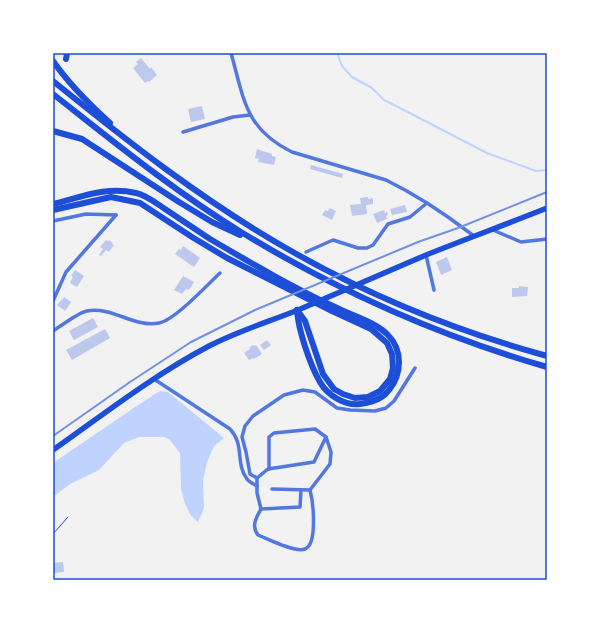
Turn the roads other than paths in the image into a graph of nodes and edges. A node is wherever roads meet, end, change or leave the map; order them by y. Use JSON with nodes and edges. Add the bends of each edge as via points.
{"nodes":[{"id":1,"x":231,"y":53,"type":"edge"},
{"id":2,"x":53,"y":61,"type":"edge"},
{"id":3,"x":53,"y":81,"type":"edge"},
{"id":4,"x":53,"y":94,"type":"edge"},
{"id":5,"x":250,"y":115,"type":"junction"},
{"id":6,"x":53,"y":131,"type":"edge"},
{"id":7,"x":183,"y":132,"type":"dead end"},
{"id":8,"x":151,"y":159,"type":"junction"},
{"id":9,"x":426,"y":203,"type":"junction"},
{"id":10,"x":53,"y":204,"type":"edge"},
{"id":11,"x":547,"y":208,"type":"edge"},
{"id":12,"x":53,"y":210,"type":"edge"},
{"id":13,"x":53,"y":221,"type":"edge"},
{"id":14,"x":493,"y":230,"type":"junction"},
{"id":15,"x":474,"y":236,"type":"junction"},
{"id":16,"x":547,"y":239,"type":"edge"},
{"id":17,"x":274,"y":251,"type":"junction"},
{"id":18,"x":306,"y":252,"type":"dead end"},
{"id":19,"x":426,"y":256,"type":"junction"},
{"id":20,"x":220,"y":273,"type":"dead end"},
{"id":21,"x":289,"y":286,"type":"junction"},
{"id":22,"x":434,"y":290,"type":"dead end"},
{"id":23,"x":53,"y":301,"type":"edge"},
{"id":24,"x":296,"y":310,"type":"junction"},
{"id":25,"x":53,"y":331,"type":"edge"},
{"id":26,"x":547,"y":356,"type":"edge"},
{"id":27,"x":547,"y":367,"type":"edge"},
{"id":28,"x":415,"y":368,"type":"dead end"},
{"id":29,"x":154,"y":379,"type":"junction"},
{"id":30,"x":326,"y":437,"type":"junction"},
{"id":31,"x":53,"y":450,"type":"edge"},
{"id":32,"x":269,"y":468,"type":"junction"},
{"id":33,"x":257,"y":478,"type":"junction"},
{"id":34,"x":257,"y":486,"type":"junction"},
{"id":35,"x":272,"y":489,"type":"dead end"},
{"id":36,"x":301,"y":490,"type":"junction"},
{"id":37,"x":310,"y":490,"type":"junction"},
{"id":38,"x":261,"y":509,"type":"junction"}],
"edges":[{"from":1,"to":5,"type":"street"},
{"from":2,"to":8,"type":"highway","via":[[86,101]]},
{"from":3,"to":8,"type":"highway"},
{"from":4,"to":17,"type":"highway","via":[[175,188]]},
{"from":5,"to":7,"type":"street","via":[[233,117]]},
{"from":5,"to":9,"type":"street","via":[[266,136],[279,146],[386,180]]},
{"from":6,"to":17,"type":"highway","via":[[82,139],[212,222]]},
{"from":8,"to":26,"type":"highway","via":[[284,247],[345,279],[462,329]]},
{"from":9,"to":15,"type":"street"},
{"from":9,"to":18,"type":"street","via":[[410,217],[388,224],[373,245],[367,248],[358,248],[333,240]]},
{"from":10,"to":21,"type":"highway","via":[[104,190],[137,193]]},
{"from":11,"to":14,"type":"highway"},
{"from":12,"to":21,"type":"highway","via":[[112,197],[140,203],[226,258]]},
{"from":13,"to":23,"type":"street","via":[[86,214],[116,215],[66,272]]},
{"from":14,"to":15,"type":"highway"},
{"from":14,"to":16,"type":"street","via":[[521,242]]},
{"from":15,"to":19,"type":"highway"},
{"from":17,"to":27,"type":"highway","via":[[396,313],[459,338]]},
{"from":19,"to":22,"type":"street"},
{"from":19,"to":24,"type":"highway"},
{"from":20,"to":25,"type":"street","via":[[172,317],[160,323],[148,324],[99,310],[86,311]]},
{"from":21,"to":24,"type":"highway","via":[[334,310],[380,328],[389,336],[396,345],[399,372],[384,396],[370,402],[355,404],[344,402],[331,394],[320,383],[298,324]]},
{"from":24,"to":29,"type":"highway","via":[[211,346]]},
{"from":28,"to":33,"type":"street","via":[[394,401],[386,408],[370,411],[337,408],[315,392],[303,390],[284,395],[253,416],[245,426],[242,437],[250,474]]},
{"from":29,"to":31,"type":"highway"},
{"from":29,"to":34,"type":"street","via":[[235,434],[241,467],[247,480]]},
{"from":30,"to":32,"type":"street","via":[[314,462]]},
{"from":30,"to":32,"type":"street","via":[[316,429],[274,433],[270,437]]},
{"from":30,"to":37,"type":"street","via":[[331,452],[330,464]]},
{"from":32,"to":33,"type":"street"},
{"from":33,"to":34,"type":"street"},
{"from":34,"to":38,"type":"street"},
{"from":35,"to":36,"type":"street"},
{"from":36,"to":37,"type":"street"},
{"from":36,"to":38,"type":"street","via":[[300,507]]},
{"from":37,"to":38,"type":"street","via":[[314,520],[312,540],[305,549],[296,550],[258,535],[254,525]]}]}
